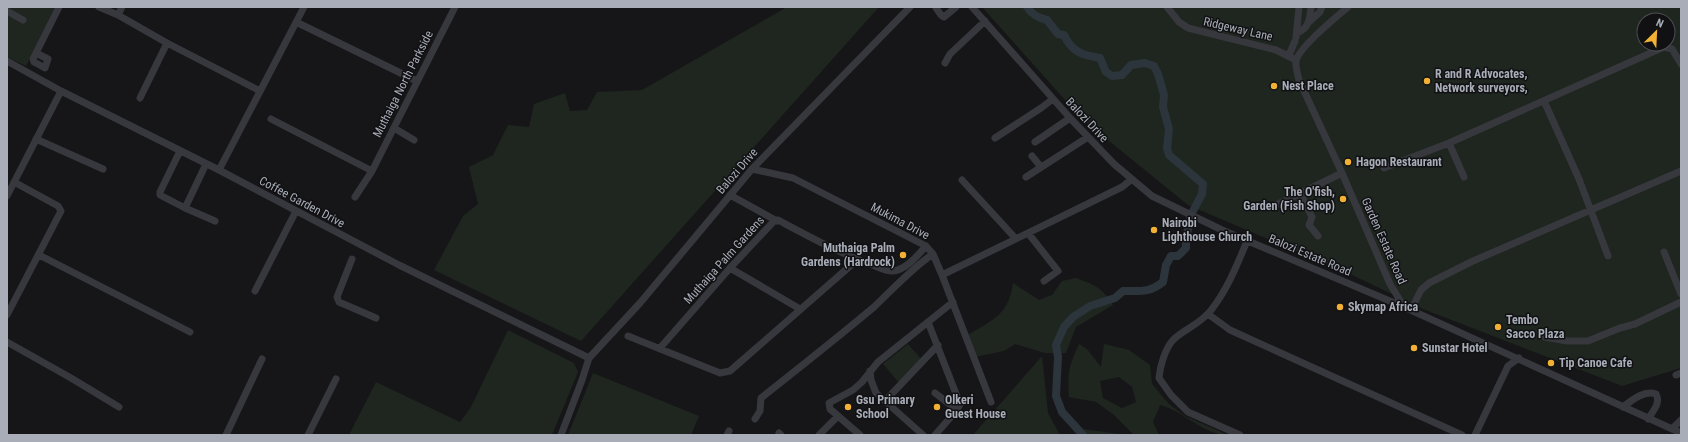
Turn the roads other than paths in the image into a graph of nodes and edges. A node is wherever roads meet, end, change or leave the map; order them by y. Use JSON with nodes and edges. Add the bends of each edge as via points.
{"nodes":[{"id":1,"x":59,"y":7,"type":"edge"},
{"id":2,"x":99,"y":7,"type":"edge"},
{"id":3,"x":122,"y":7,"type":"edge"},
{"id":4,"x":304,"y":7,"type":"edge"},
{"id":5,"x":455,"y":7,"type":"edge"},
{"id":6,"x":910,"y":7,"type":"edge"},
{"id":7,"x":956,"y":7,"type":"edge"},
{"id":8,"x":972,"y":7,"type":"edge"},
{"id":9,"x":1167,"y":7,"type":"edge"},
{"id":10,"x":1299,"y":7,"type":"edge"},
{"id":11,"x":1311,"y":7,"type":"edge"},
{"id":12,"x":1322,"y":7,"type":"edge"},
{"id":13,"x":1348,"y":7,"type":"edge"},
{"id":14,"x":936,"y":8,"type":"edge"},
{"id":15,"x":7,"y":11,"type":"edge"},
{"id":16,"x":118,"y":15,"type":"junction"},
{"id":17,"x":23,"y":20,"type":"dead end"},
{"id":18,"x":985,"y":21,"type":"junction"},
{"id":19,"x":296,"y":22,"type":"junction"},
{"id":20,"x":1308,"y":23,"type":"junction"},
{"id":21,"x":1296,"y":36,"type":"junction"},
{"id":22,"x":167,"y":43,"type":"junction"},
{"id":23,"x":36,"y":53,"type":"dead end"},
{"id":24,"x":1289,"y":55,"type":"junction"},
{"id":25,"x":1296,"y":60,"type":"junction"},
{"id":26,"x":7,"y":61,"type":"edge"},
{"id":27,"x":945,"y":63,"type":"dead end"},
{"id":28,"x":1681,"y":64,"type":"edge"},
{"id":29,"x":417,"y":81,"type":"junction"},
{"id":30,"x":61,"y":91,"type":"junction"},
{"id":31,"x":260,"y":91,"type":"junction"},
{"id":32,"x":140,"y":98,"type":"dead end"},
{"id":33,"x":1053,"y":98,"type":"junction"},
{"id":34,"x":1544,"y":101,"type":"junction"},
{"id":35,"x":1070,"y":118,"type":"junction"},
{"id":36,"x":271,"y":119,"type":"dead end"},
{"id":37,"x":394,"y":128,"type":"junction"},
{"id":38,"x":1088,"y":137,"type":"junction"},
{"id":39,"x":995,"y":138,"type":"dead end"},
{"id":40,"x":36,"y":139,"type":"junction"},
{"id":41,"x":414,"y":140,"type":"dead end"},
{"id":42,"x":1035,"y":142,"type":"dead end"},
{"id":43,"x":1450,"y":143,"type":"junction"},
{"id":44,"x":180,"y":151,"type":"junction"},
{"id":45,"x":1032,"y":156,"type":"dead end"},
{"id":46,"x":206,"y":164,"type":"junction"},
{"id":47,"x":1041,"y":167,"type":"junction"},
{"id":48,"x":1384,"y":168,"type":"dead end"},
{"id":49,"x":103,"y":169,"type":"dead end"},
{"id":50,"x":752,"y":169,"type":"junction"},
{"id":51,"x":219,"y":170,"type":"junction"},
{"id":52,"x":372,"y":171,"type":"junction"},
{"id":53,"x":1681,"y":171,"type":"edge"},
{"id":54,"x":1342,"y":173,"type":"junction"},
{"id":55,"x":1026,"y":177,"type":"dead end"},
{"id":56,"x":1464,"y":177,"type":"dead end"},
{"id":57,"x":962,"y":180,"type":"dead end"},
{"id":58,"x":1132,"y":180,"type":"junction"},
{"id":59,"x":14,"y":182,"type":"junction"},
{"id":60,"x":1300,"y":194,"type":"junction"},
{"id":61,"x":730,"y":195,"type":"junction"},
{"id":62,"x":7,"y":196,"type":"edge"},
{"id":63,"x":355,"y":197,"type":"dead end"},
{"id":64,"x":185,"y":208,"type":"junction"},
{"id":65,"x":1270,"y":208,"type":"dead end"},
{"id":66,"x":1591,"y":210,"type":"junction"},
{"id":67,"x":296,"y":211,"type":"junction"},
{"id":68,"x":215,"y":221,"type":"dead end"},
{"id":69,"x":777,"y":221,"type":"junction"},
{"id":70,"x":1207,"y":222,"type":"joint"},
{"id":71,"x":1028,"y":233,"type":"junction"},
{"id":72,"x":1318,"y":236,"type":"dead end"},
{"id":73,"x":1016,"y":239,"type":"junction"},
{"id":74,"x":1247,"y":241,"type":"junction"},
{"id":75,"x":926,"y":246,"type":"junction"},
{"id":76,"x":1664,"y":252,"type":"dead end"},
{"id":77,"x":933,"y":254,"type":"junction"},
{"id":78,"x":39,"y":255,"type":"junction"},
{"id":79,"x":1608,"y":256,"type":"dead end"},
{"id":80,"x":352,"y":260,"type":"dead end"},
{"id":81,"x":857,"y":260,"type":"junction"},
{"id":82,"x":730,"y":268,"type":"junction"},
{"id":83,"x":942,"y":275,"type":"junction"},
{"id":84,"x":1044,"y":281,"type":"dead end"},
{"id":85,"x":1390,"y":284,"type":"junction"},
{"id":86,"x":255,"y":290,"type":"dead end"},
{"id":87,"x":1681,"y":294,"type":"edge"},
{"id":88,"x":1380,"y":297,"type":"junction"},
{"id":89,"x":953,"y":302,"type":"junction"},
{"id":90,"x":1681,"y":302,"type":"edge"},
{"id":91,"x":800,"y":309,"type":"junction"},
{"id":92,"x":1407,"y":309,"type":"junction"},
{"id":93,"x":1208,"y":314,"type":"junction"},
{"id":94,"x":7,"y":315,"type":"edge"},
{"id":95,"x":376,"y":318,"type":"dead end"},
{"id":96,"x":928,"y":322,"type":"junction"},
{"id":97,"x":190,"y":332,"type":"dead end"},
{"id":98,"x":628,"y":336,"type":"dead end"},
{"id":99,"x":1545,"y":337,"type":"dead end"},
{"id":100,"x":7,"y":342,"type":"edge"},
{"id":101,"x":938,"y":345,"type":"junction"},
{"id":102,"x":660,"y":348,"type":"junction"},
{"id":103,"x":1504,"y":352,"type":"junction"},
{"id":104,"x":589,"y":358,"type":"junction"},
{"id":105,"x":1519,"y":358,"type":"junction"},
{"id":106,"x":262,"y":359,"type":"dead end"},
{"id":107,"x":1508,"y":366,"type":"junction"},
{"id":108,"x":870,"y":371,"type":"junction"},
{"id":109,"x":336,"y":379,"type":"dead end"},
{"id":110,"x":935,"y":393,"type":"dead end"},
{"id":111,"x":885,"y":401,"type":"junction"},
{"id":112,"x":991,"y":402,"type":"dead end"},
{"id":113,"x":119,"y":407,"type":"dead end"},
{"id":114,"x":1623,"y":407,"type":"junction"},
{"id":115,"x":957,"y":410,"type":"junction"},
{"id":116,"x":838,"y":416,"type":"junction"},
{"id":117,"x":756,"y":419,"type":"dead end"},
{"id":118,"x":1648,"y":419,"type":"junction"},
{"id":119,"x":1681,"y":420,"type":"edge"},
{"id":120,"x":1672,"y":429,"type":"junction"},
{"id":121,"x":1681,"y":433,"type":"edge"},
{"id":122,"x":226,"y":435,"type":"edge"},
{"id":123,"x":308,"y":435,"type":"edge"},
{"id":124,"x":560,"y":435,"type":"edge"},
{"id":125,"x":819,"y":435,"type":"edge"},
{"id":126,"x":860,"y":435,"type":"edge"},
{"id":127,"x":923,"y":435,"type":"edge"},
{"id":128,"x":935,"y":435,"type":"edge"},
{"id":129,"x":1240,"y":435,"type":"edge"},
{"id":130,"x":1462,"y":435,"type":"edge"},
{"id":131,"x":1475,"y":435,"type":"edge"}],
"edges":[{"from":1,"to":23,"type":"street"},
{"from":2,"to":16,"type":"street"},
{"from":3,"to":16,"type":"street"},
{"from":4,"to":19,"type":"street"},
{"from":5,"to":29,"type":"street","name":"Muthaiga North Parkside"},
{"from":6,"to":50,"type":"street","name":"Balozi Drive"},
{"from":7,"to":14,"type":"street","via":[[944,17]]},
{"from":8,"to":18,"type":"street","name":"Balozi Drive"},
{"from":9,"to":24,"type":"street","name":"Ridgeway Lane","via":[[1179,22],[1188,28]]},
{"from":10,"to":21,"type":"street"},
{"from":11,"to":20,"type":"street"},
{"from":12,"to":20,"type":"street"},
{"from":13,"to":25,"type":"street","via":[[1306,46]]},
{"from":15,"to":17,"type":"street"},
{"from":16,"to":22,"type":"street"},
{"from":18,"to":27,"type":"street","via":[[950,54]]},
{"from":18,"to":33,"type":"street","name":"Balozi Drive"},
{"from":19,"to":29,"type":"street"},
{"from":19,"to":31,"type":"street"},
{"from":20,"to":21,"type":"street"},
{"from":21,"to":24,"type":"street"},
{"from":22,"to":31,"type":"street"},
{"from":22,"to":32,"type":"street"},
{"from":24,"to":25,"type":"street","name":"Ridgeway Lane"},
{"from":25,"to":54,"type":"street","name":"Garden Estate Road","via":[[1299,80]]},
{"from":26,"to":30,"type":"street","name":"Coffee Garden Drive"},
{"from":28,"to":34,"type":"street","via":[[1672,49],[1664,47]]},
{"from":29,"to":37,"type":"street","name":"Muthaiga North Parkside"},
{"from":30,"to":40,"type":"street"},
{"from":30,"to":44,"type":"street","name":"Coffee Garden Drive"},
{"from":31,"to":51,"type":"street"},
{"from":33,"to":35,"type":"street","name":"Balozi Drive"},
{"from":33,"to":39,"type":"street"},
{"from":34,"to":43,"type":"street"},
{"from":34,"to":66,"type":"street"},
{"from":35,"to":38,"type":"street","name":"Balozi Drive"},
{"from":35,"to":42,"type":"street"},
{"from":36,"to":52,"type":"street"},
{"from":37,"to":41,"type":"street"},
{"from":37,"to":52,"type":"street","name":"Muthaiga North Parkside"},
{"from":38,"to":47,"type":"street"},
{"from":38,"to":58,"type":"street","name":"Balozi Drive"},
{"from":40,"to":49,"type":"street"},
{"from":40,"to":59,"type":"street"},
{"from":43,"to":48,"type":"street"},
{"from":43,"to":56,"type":"street"},
{"from":44,"to":46,"type":"street","name":"Coffee Garden Drive"},
{"from":44,"to":64,"type":"street","via":[[160,195]]},
{"from":45,"to":47,"type":"street"},
{"from":46,"to":51,"type":"street","name":"Coffee Garden Drive"},
{"from":46,"to":64,"type":"street"},
{"from":47,"to":55,"type":"street"},
{"from":50,"to":61,"type":"street","name":"Balozi Drive"},
{"from":50,"to":75,"type":"street","name":"Mukima Drive","via":[[793,178]]},
{"from":51,"to":67,"type":"street","name":"Coffee Garden Drive"},
{"from":52,"to":63,"type":"street","name":"Muthaiga North Parkside"},
{"from":53,"to":66,"type":"street"},
{"from":54,"to":60,"type":"street"},
{"from":54,"to":85,"type":"street","name":"Garden Estate Road"},
{"from":57,"to":73,"type":"street"},
{"from":58,"to":70,"type":"street","name":"Balozi Drive","via":[[1152,196]]},
{"from":58,"to":71,"type":"street"},
{"from":59,"to":62,"type":"street"},
{"from":59,"to":78,"type":"street","via":[[61,209]]},
{"from":60,"to":65,"type":"street"},
{"from":60,"to":72,"type":"street","via":[[1312,217],[1309,225]]},
{"from":61,"to":69,"type":"street"},
{"from":61,"to":104,"type":"street","name":"Balozi Drive","via":[[640,303]]},
{"from":64,"to":68,"type":"street"},
{"from":66,"to":79,"type":"street"},
{"from":66,"to":92,"type":"street","via":[[1473,261],[1430,283],[1421,290]]},
{"from":67,"to":86,"type":"street"},
{"from":67,"to":104,"type":"street","name":"Coffee Garden Drive","via":[[399,265]]},
{"from":69,"to":81,"type":"street","name":"Muthaiga Palm Gardens"},
{"from":69,"to":82,"type":"street","name":"Muthaiga Palm Gardens","via":[[772,222]]},
{"from":70,"to":74,"type":"street","name":"Balozi Estate Road"},
{"from":71,"to":73,"type":"street"},
{"from":71,"to":84,"type":"street","via":[[1058,271]]},
{"from":73,"to":83,"type":"street"},
{"from":74,"to":88,"type":"street","name":"Balozi Estate Road"},
{"from":74,"to":93,"type":"street","via":[[1231,280]]},
{"from":75,"to":77,"type":"street","name":"Mukima Drive"},
{"from":75,"to":81,"type":"street","name":"Muthaiga Palm Gardens","via":[[908,264],[892,271]]},
{"from":76,"to":87,"type":"street"},
{"from":77,"to":83,"type":"street","name":"Mukima Drive"},
{"from":77,"to":117,"type":"street","via":[[762,398]]},
{"from":78,"to":94,"type":"street"},
{"from":78,"to":97,"type":"street"},
{"from":80,"to":95,"type":"street","via":[[337,298],[343,304]]},
{"from":81,"to":91,"type":"street"},
{"from":82,"to":91,"type":"street"},
{"from":82,"to":102,"type":"street","name":"Muthaiga Palm Gardens"},
{"from":83,"to":89,"type":"street","name":"Mukima Drive"},
{"from":85,"to":88,"type":"street","via":[[1386,296]]},
{"from":85,"to":92,"type":"street","name":"Garden Estate Road"},
{"from":88,"to":92,"type":"street","name":"Balozi Estate Road"},
{"from":89,"to":96,"type":"street"},
{"from":89,"to":112,"type":"street","name":"Mukima Drive"},
{"from":90,"to":99,"type":"street","via":[[1635,324],[1588,341]]},
{"from":91,"to":102,"type":"street","via":[[730,371],[720,373]]},
{"from":92,"to":103,"type":"street"},
{"from":93,"to":129,"type":"street","via":[[1174,340],[1165,355],[1159,378],[1164,387],[1188,412]]},
{"from":93,"to":130,"type":"street","via":[[1237,333]]},
{"from":96,"to":101,"type":"street"},
{"from":96,"to":108,"type":"street"},
{"from":98,"to":102,"type":"street"},
{"from":100,"to":113,"type":"street"},
{"from":101,"to":111,"type":"street"},
{"from":101,"to":115,"type":"street","via":[[959,399]]},
{"from":103,"to":105,"type":"street"},
{"from":103,"to":107,"type":"street"},
{"from":104,"to":124,"type":"street"},
{"from":105,"to":107,"type":"street"},
{"from":105,"to":114,"type":"street"},
{"from":106,"to":122,"type":"street"},
{"from":107,"to":131,"type":"street"},
{"from":108,"to":111,"type":"street","via":[[873,388]]},
{"from":108,"to":116,"type":"street","via":[[858,386],[830,403],[830,409]]},
{"from":109,"to":123,"type":"street"},
{"from":110,"to":115,"type":"street"},
{"from":111,"to":127,"type":"street"},
{"from":114,"to":118,"type":"street"},
{"from":114,"to":118,"type":"street","via":[[1637,397],[1656,394],[1657,404]]},
{"from":115,"to":128,"type":"street"},
{"from":116,"to":125,"type":"street"},
{"from":116,"to":126,"type":"street"},
{"from":118,"to":120,"type":"street"},
{"from":119,"to":120,"type":"street"},
{"from":120,"to":121,"type":"street"}]}
